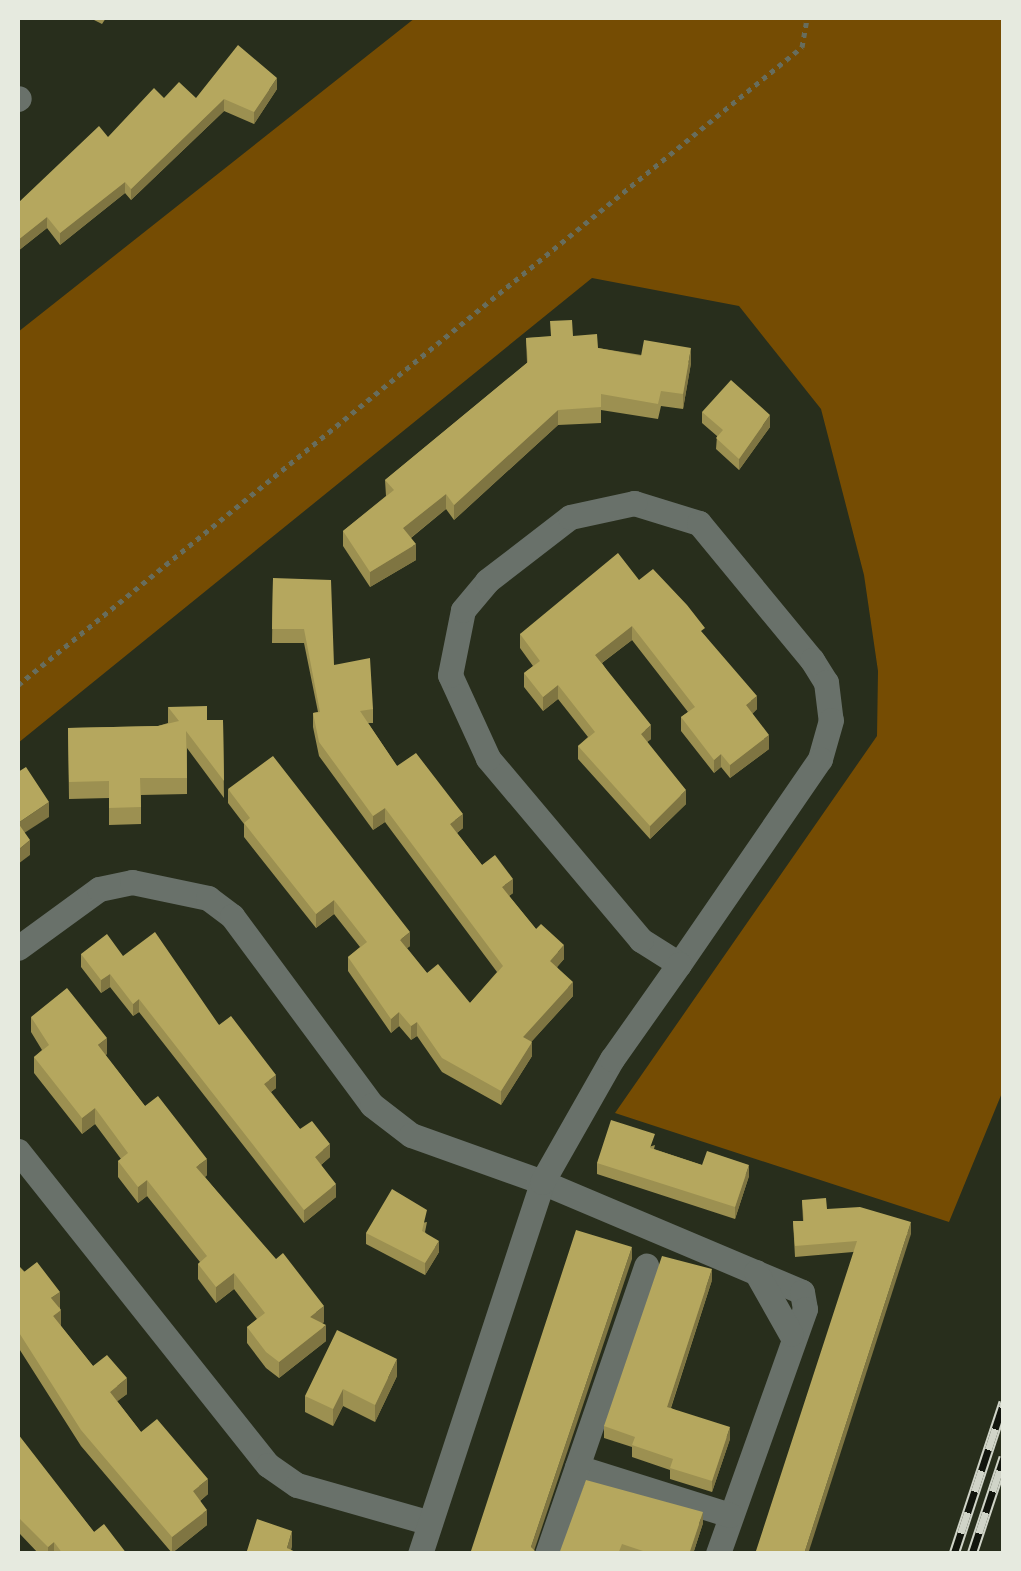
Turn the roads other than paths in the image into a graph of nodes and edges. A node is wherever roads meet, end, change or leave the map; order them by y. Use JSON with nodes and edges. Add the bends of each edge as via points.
{"nodes":[{"id":1,"x":18,"y":948,"type":"edge"},
{"id":2,"x":678,"y":964,"type":"junction"},
{"id":3,"x":18,"y":1151,"type":"edge"},
{"id":4,"x":542,"y":1182,"type":"junction"},
{"id":5,"x":646,"y":1266,"type":"dead end"},
{"id":6,"x":577,"y":1467,"type":"junction"},
{"id":7,"x":730,"y":1515,"type":"junction"},
{"id":8,"x":430,"y":1523,"type":"junction"},
{"id":9,"x":420,"y":1554,"type":"edge"},
{"id":10,"x":547,"y":1554,"type":"edge"},
{"id":11,"x":718,"y":1554,"type":"edge"}],
"edges":[{"from":1,"to":4,"type":"street","via":[[99,889],[132,882],[208,898],[232,916],[381,1112],[411,1135]]},
{"from":2,"to":2,"type":"street","via":[[641,940],[488,758],[450,675],[463,610],[487,580],[570,518],[634,504],[699,523],[812,660],[826,682],[832,720],[820,759]]},
{"from":2,"to":4,"type":"street","via":[[612,1059]]},
{"from":3,"to":8,"type":"street","via":[[268,1464],[297,1484]]},
{"from":4,"to":7,"type":"street","via":[[802,1292],[806,1310]]},
{"from":4,"to":8,"type":"street"},
{"from":5,"to":6,"type":"street"},
{"from":6,"to":7,"type":"street"},
{"from":6,"to":10,"type":"street"},
{"from":7,"to":11,"type":"street"},
{"from":8,"to":9,"type":"street"}]}
